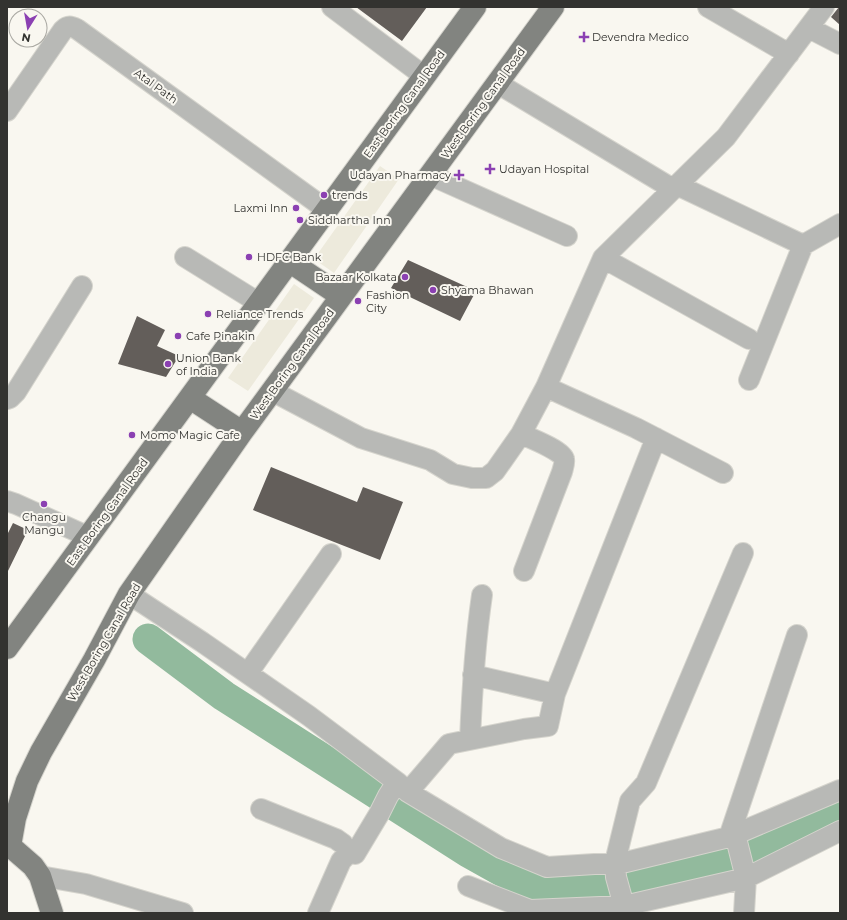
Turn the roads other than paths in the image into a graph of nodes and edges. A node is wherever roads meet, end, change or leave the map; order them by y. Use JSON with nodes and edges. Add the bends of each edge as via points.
{"nodes":[{"id":1,"x":332,"y":7,"type":"edge"},
{"id":2,"x":475,"y":7,"type":"edge"},
{"id":3,"x":553,"y":7,"type":"edge"},
{"id":4,"x":708,"y":7,"type":"edge"},
{"id":5,"x":824,"y":7,"type":"edge"},
{"id":6,"x":809,"y":28,"type":"junction"},
{"id":7,"x":840,"y":44,"type":"edge"},
{"id":8,"x":789,"y":54,"type":"junction"},
{"id":9,"x":424,"y":76,"type":"junction"},
{"id":10,"x":497,"y":83,"type":"junction"},
{"id":11,"x":7,"y":111,"type":"edge"},
{"id":12,"x":430,"y":176,"type":"junction"},
{"id":13,"x":675,"y":187,"type":"junction"},
{"id":14,"x":327,"y":210,"type":"junction"},
{"id":15,"x":840,"y":224,"type":"edge"},
{"id":16,"x":567,"y":236,"type":"dead end"},
{"id":17,"x":803,"y":245,"type":"junction"},
{"id":18,"x":185,"y":257,"type":"dead end"},
{"id":19,"x":603,"y":258,"type":"junction"},
{"id":20,"x":289,"y":261,"type":"junction"},
{"id":21,"x":82,"y":286,"type":"dead end"},
{"id":22,"x":341,"y":296,"type":"junction"},
{"id":23,"x":259,"y":303,"type":"junction"},
{"id":24,"x":749,"y":338,"type":"dead end"},
{"id":25,"x":749,"y":380,"type":"dead end"},
{"id":26,"x":546,"y":387,"type":"junction"},
{"id":27,"x":272,"y":391,"type":"junction"},
{"id":28,"x":190,"y":398,"type":"junction"},
{"id":29,"x":7,"y":399,"type":"edge"},
{"id":30,"x":242,"y":432,"type":"junction"},
{"id":31,"x":521,"y":434,"type":"junction"},
{"id":32,"x":656,"y":438,"type":"junction"},
{"id":33,"x":723,"y":473,"type":"dead end"},
{"id":34,"x":7,"y":501,"type":"edge"},
{"id":35,"x":89,"y":536,"type":"junction"},
{"id":36,"x":743,"y":553,"type":"dead end"},
{"id":37,"x":331,"y":554,"type":"dead end"},
{"id":38,"x":524,"y":571,"type":"dead end"},
{"id":39,"x":129,"y":594,"type":"junction"},
{"id":40,"x":482,"y":595,"type":"dead end"},
{"id":41,"x":797,"y":635,"type":"dead end"},
{"id":42,"x":7,"y":648,"type":"edge"},
{"id":43,"x":248,"y":673,"type":"junction"},
{"id":44,"x":473,"y":675,"type":"junction"},
{"id":45,"x":555,"y":694,"type":"junction"},
{"id":46,"x":470,"y":740,"type":"junction"},
{"id":47,"x":398,"y":790,"type":"junction"},
{"id":48,"x":840,"y":790,"type":"edge"},
{"id":49,"x":261,"y":810,"type":"dead end"},
{"id":50,"x":840,"y":831,"type":"edge"},
{"id":51,"x":732,"y":835,"type":"junction"},
{"id":52,"x":9,"y":846,"type":"edge"},
{"id":53,"x":352,"y":853,"type":"junction"},
{"id":54,"x":743,"y":868,"type":"junction"},
{"id":55,"x":615,"y":870,"type":"junction"},
{"id":56,"x":40,"y":876,"type":"junction"},
{"id":57,"x":468,"y":886,"type":"dead end"},
{"id":58,"x":622,"y":902,"type":"junction"},
{"id":59,"x":52,"y":913,"type":"edge"},
{"id":60,"x":183,"y":913,"type":"edge"},
{"id":61,"x":318,"y":913,"type":"edge"},
{"id":62,"x":744,"y":913,"type":"edge"}],
"edges":[{"from":1,"to":9,"type":"street"},
{"from":2,"to":9,"type":"main road","name":"East Boring Canal Road"},
{"from":3,"to":10,"type":"main road","name":"West Boring Canal Road"},
{"from":4,"to":8,"type":"street"},
{"from":5,"to":6,"type":"street"},
{"from":6,"to":7,"type":"street"},
{"from":6,"to":8,"type":"street"},
{"from":8,"to":13,"type":"street","via":[[726,137]]},
{"from":9,"to":14,"type":"main road","name":"East Boring Canal Road"},
{"from":10,"to":12,"type":"main road","name":"West Boring Canal Road"},
{"from":10,"to":13,"type":"street"},
{"from":11,"to":14,"type":"street","name":"Atal Path","via":[[63,30],[72,27],[84,33]]},
{"from":12,"to":16,"type":"street"},
{"from":12,"to":22,"type":"main road","name":"West Boring Canal Road"},
{"from":13,"to":17,"type":"street"},
{"from":13,"to":19,"type":"street"},
{"from":14,"to":20,"type":"main road","name":"East Boring Canal Road"},
{"from":15,"to":17,"type":"street"},
{"from":17,"to":25,"type":"street"},
{"from":18,"to":23,"type":"street"},
{"from":19,"to":24,"type":"street"},
{"from":19,"to":26,"type":"street"},
{"from":20,"to":22,"type":"main road"},
{"from":20,"to":23,"type":"main road","name":"East Boring Canal Road"},
{"from":21,"to":29,"type":"street","via":[[16,392]]},
{"from":22,"to":27,"type":"main road","name":"West Boring Canal Road"},
{"from":23,"to":28,"type":"main road","name":"East Boring Canal Road"},
{"from":26,"to":31,"type":"street"},
{"from":26,"to":32,"type":"street"},
{"from":27,"to":30,"type":"main road","name":"West Boring Canal Road"},
{"from":27,"to":31,"type":"street","via":[[361,438],[430,460],[453,474],[472,478],[486,478],[495,471]]},
{"from":28,"to":30,"type":"main road"},
{"from":28,"to":35,"type":"main road","name":"East Boring Canal Road"},
{"from":30,"to":39,"type":"main road","name":"West Boring Canal Road"},
{"from":31,"to":38,"type":"street","via":[[556,451],[564,459],[562,472]]},
{"from":32,"to":33,"type":"street"},
{"from":32,"to":45,"type":"street"},
{"from":34,"to":35,"type":"street"},
{"from":35,"to":42,"type":"main road","name":"East Boring Canal Road"},
{"from":36,"to":55,"type":"street","via":[[646,783],[630,801]]},
{"from":37,"to":43,"type":"street"},
{"from":39,"to":43,"type":"street"},
{"from":39,"to":52,"type":"main road","name":"West Boring Canal Road","via":[[27,781]]},
{"from":40,"to":44,"type":"street"},
{"from":41,"to":51,"type":"street"},
{"from":43,"to":47,"type":"street","via":[[309,716]]},
{"from":44,"to":45,"type":"street"},
{"from":44,"to":46,"type":"street"},
{"from":45,"to":46,"type":"street","via":[[548,726]]},
{"from":46,"to":47,"type":"street","via":[[450,744]]},
{"from":47,"to":53,"type":"street"},
{"from":47,"to":55,"type":"street","via":[[501,848],[547,867]]},
{"from":48,"to":51,"type":"street"},
{"from":49,"to":53,"type":"street","via":[[336,839]]},
{"from":50,"to":54,"type":"street"},
{"from":51,"to":54,"type":"street"},
{"from":51,"to":55,"type":"street","via":[[626,862]]},
{"from":52,"to":56,"type":"main road","via":[[33,866]]},
{"from":53,"to":61,"type":"street","via":[[341,861]]},
{"from":54,"to":58,"type":"street"},
{"from":54,"to":62,"type":"street"},
{"from":55,"to":58,"type":"street"},
{"from":56,"to":59,"type":"main road"},
{"from":56,"to":60,"type":"street","via":[[86,884]]},
{"from":57,"to":58,"type":"street","via":[[530,910]]}]}
